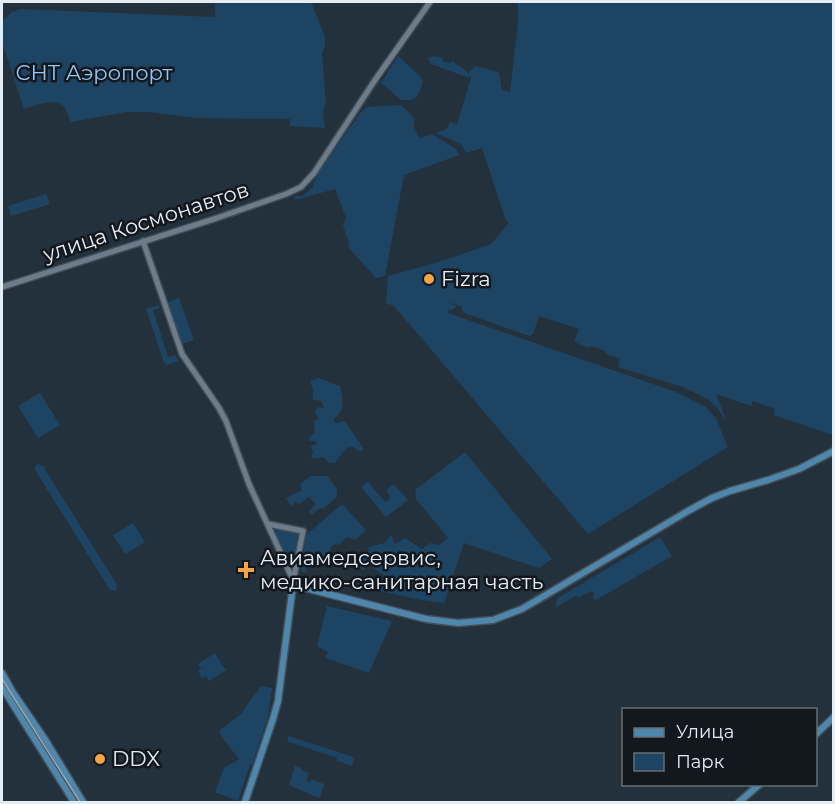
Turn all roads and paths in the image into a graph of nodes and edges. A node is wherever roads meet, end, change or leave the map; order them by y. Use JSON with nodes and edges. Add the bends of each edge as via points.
{"nodes":[{"id":1,"x":430,"y":2,"type":"edge"},
{"id":2,"x":143,"y":241,"type":"junction"},
{"id":3,"x":2,"y":287,"type":"edge"},
{"id":4,"x":834,"y":451,"type":"edge"},
{"id":5,"x":268,"y":524,"type":"junction"},
{"id":6,"x":279,"y":526,"type":"junction"},
{"id":7,"x":272,"y":534,"type":"junction"},
{"id":8,"x":293,"y":584,"type":"junction"},
{"id":9,"x":2,"y":675,"type":"edge"},
{"id":10,"x":2,"y":685,"type":"edge"},
{"id":11,"x":834,"y":717,"type":"edge"},
{"id":12,"x":817,"y":733,"type":"edge"},
{"id":13,"x":758,"y":786,"type":"edge"},
{"id":14,"x":79,"y":802,"type":"edge"},
{"id":15,"x":245,"y":802,"type":"edge"},
{"id":16,"x":739,"y":802,"type":"edge"}],
"edges":[{"from":1,"to":2,"type":"street","name":"улица Космонавтов","via":[[301,187]]},
{"from":2,"to":3,"type":"street","name":"улица Космонавтов"},
{"from":2,"to":5,"type":"street","via":[[182,354],[226,421]]},
{"from":4,"to":8,"type":"main road","via":[[794,471],[712,498],[522,609],[493,620],[458,623],[426,619]]},
{"from":5,"to":6,"type":"street"},
{"from":5,"to":7,"type":"street"},
{"from":6,"to":7,"type":"street"},
{"from":6,"to":8,"type":"street","via":[[303,531]]},
{"from":7,"to":8,"type":"street"},
{"from":8,"to":15,"type":"main road","via":[[278,701]]},
{"from":9,"to":14,"type":"main road","via":[[75,789]]},
{"from":10,"to":14,"type":"main road","via":[[62,782]]},
{"from":11,"to":12,"type":"main road"},
{"from":13,"to":16,"type":"main road"}]}
